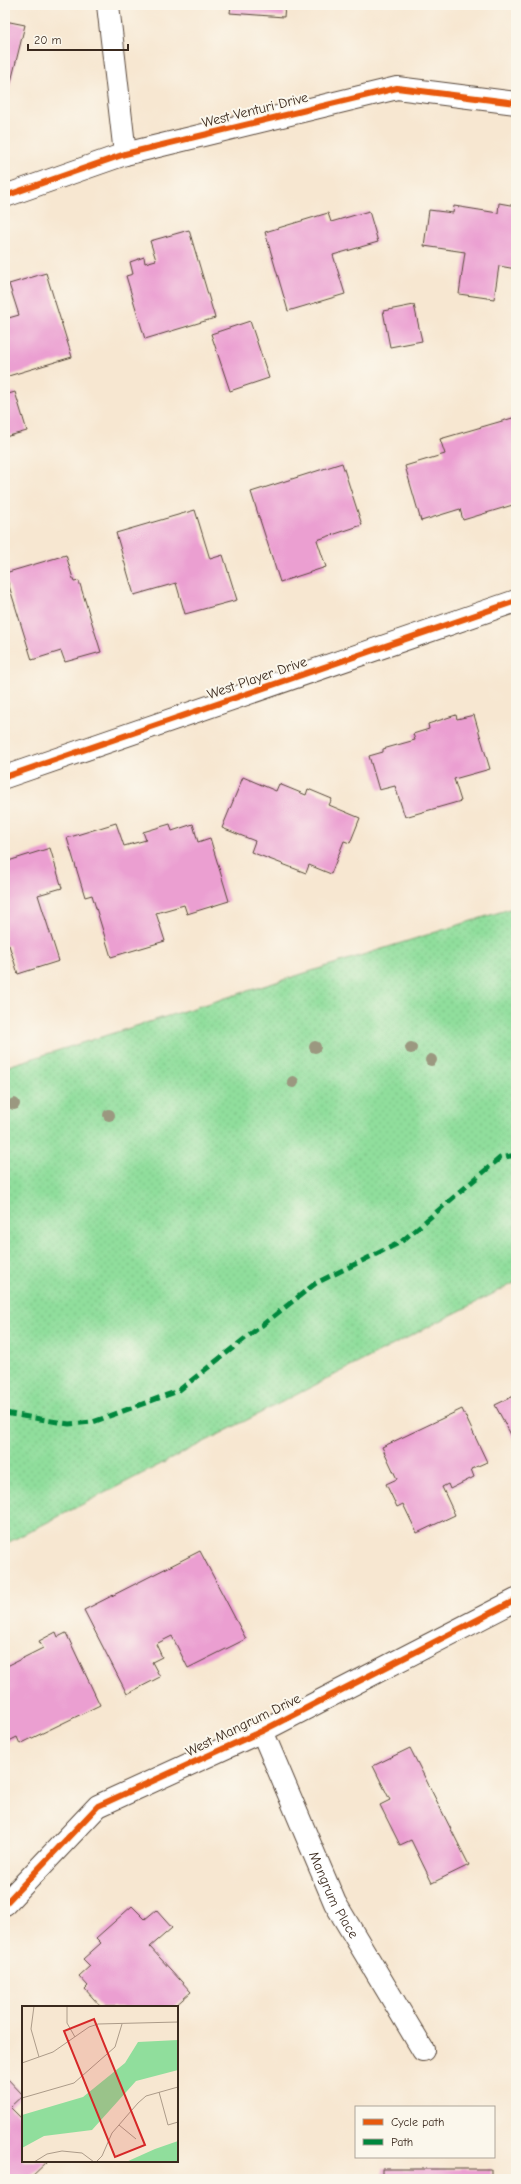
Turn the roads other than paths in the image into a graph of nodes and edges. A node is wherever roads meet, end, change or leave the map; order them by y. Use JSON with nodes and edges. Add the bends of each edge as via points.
{"nodes":[{"id":1,"x":108,"y":5,"type":"edge"},
{"id":2,"x":516,"y":103,"type":"edge"},
{"id":3,"x":125,"y":154,"type":"junction"},
{"id":4,"x":5,"y":196,"type":"edge"},
{"id":5,"x":516,"y":601,"type":"edge"},
{"id":6,"x":5,"y":777,"type":"edge"},
{"id":7,"x":516,"y":1600,"type":"edge"},
{"id":8,"x":262,"y":1731,"type":"junction"},
{"id":9,"x":5,"y":1904,"type":"edge"},
{"id":10,"x":423,"y":2050,"type":"dead end"}],
"edges":[{"from":1,"to":3,"type":"street"},
{"from":2,"to":3,"type":"street","name":"West Venturi Drive","via":[[397,88]]},
{"from":3,"to":4,"type":"street","name":"West Venturi Drive"},
{"from":5,"to":6,"type":"street","name":"West Player Drive"},
{"from":7,"to":8,"type":"street","name":"West Mangrum Drive"},
{"from":8,"to":9,"type":"street","name":"West Mangrum Drive","via":[[98,1806]]},
{"from":8,"to":10,"type":"street","name":"Mangrum Place","via":[[335,1902]]}]}
